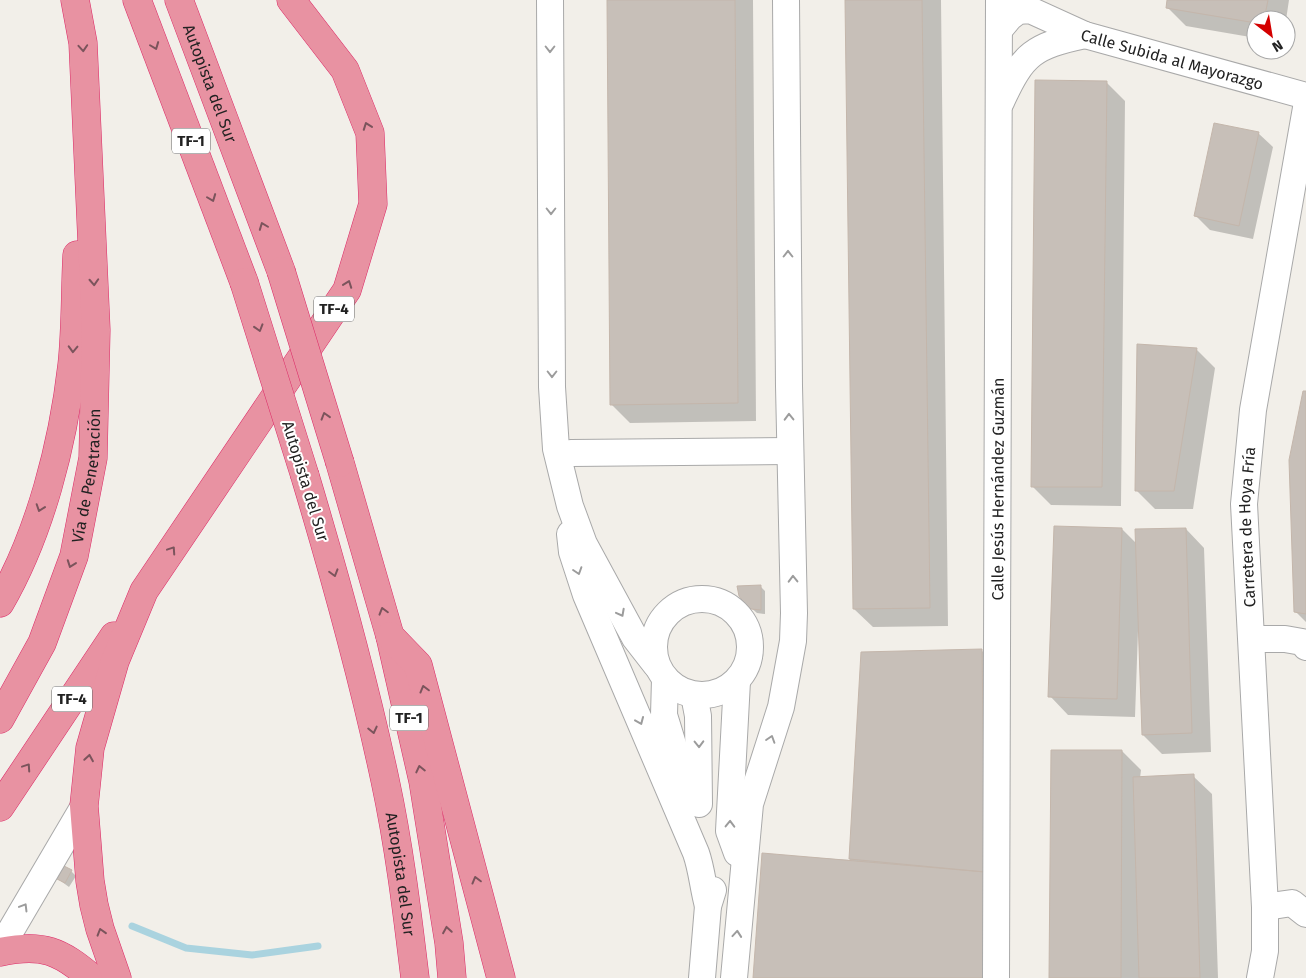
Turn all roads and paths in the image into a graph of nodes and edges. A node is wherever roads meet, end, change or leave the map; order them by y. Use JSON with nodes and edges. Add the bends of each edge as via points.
{"nodes":[{"id":1,"x":75,"y":0,"type":"edge"},
{"id":2,"x":138,"y":0,"type":"edge"},
{"id":3,"x":179,"y":0,"type":"edge"},
{"id":4,"x":291,"y":0,"type":"edge"},
{"id":5,"x":550,"y":0,"type":"edge"},
{"id":6,"x":786,"y":0,"type":"edge"},
{"id":7,"x":999,"y":0,"type":"edge"},
{"id":8,"x":1033,"y":7,"type":"edge"},
{"id":9,"x":999,"y":30,"type":"junction"},
{"id":10,"x":1085,"y":34,"type":"junction"},
{"id":11,"x":1028,"y":56,"type":"junction"},
{"id":12,"x":1306,"y":96,"type":"edge"},
{"id":13,"x":999,"y":108,"type":"junction"},
{"id":14,"x":1306,"y":108,"type":"edge"},
{"id":15,"x":91,"y":216,"type":"junction"},
{"id":16,"x":553,"y":402,"type":"junction"},
{"id":17,"x":790,"y":451,"type":"junction"},
{"id":18,"x":571,"y":453,"type":"junction"},
{"id":19,"x":575,"y":503,"type":"junction"},
{"id":20,"x":144,"y":591,"type":"junction"},
{"id":21,"x":0,"y":603,"type":"edge"},
{"id":22,"x":390,"y":636,"type":"junction"},
{"id":23,"x":1252,"y":639,"type":"junction"},
{"id":24,"x":1306,"y":647,"type":"edge"},
{"id":25,"x":661,"y":672,"type":"junction"},
{"id":26,"x":741,"y":674,"type":"junction"},
{"id":27,"x":694,"y":695,"type":"junction"},
{"id":28,"x":0,"y":719,"type":"edge"},
{"id":29,"x":750,"y":804,"type":"junction"},
{"id":30,"x":84,"y":806,"type":"junction"},
{"id":31,"x":0,"y":807,"type":"edge"},
{"id":32,"x":701,"y":829,"type":"junction"},
{"id":33,"x":742,"y":871,"type":"junction"},
{"id":34,"x":708,"y":906,"type":"junction"},
{"id":35,"x":1265,"y":907,"type":"junction"},
{"id":36,"x":1306,"y":914,"type":"edge"},
{"id":37,"x":0,"y":950,"type":"edge"},
{"id":38,"x":92,"y":978,"type":"edge"},
{"id":39,"x":117,"y":978,"type":"edge"},
{"id":40,"x":415,"y":978,"type":"edge"},
{"id":41,"x":452,"y":978,"type":"edge"},
{"id":42,"x":502,"y":978,"type":"edge"},
{"id":43,"x":702,"y":978,"type":"edge"},
{"id":44,"x":734,"y":978,"type":"edge"},
{"id":45,"x":996,"y":978,"type":"edge"},
{"id":46,"x":1260,"y":978,"type":"edge"}],
"edges":[{"from":1,"to":15,"type":"highway","name":"Vía de Penetración","one_way":true,"via":[[83,43]]},
{"from":2,"to":40,"type":"highway","name":"Autopista del Sur","number":"TF-1","one_way":true,"bridge":true,"via":[[244,282],[346,615],[385,780],[404,885]]},
{"from":22,"to":3,"type":"highway","name":"Autopista del Sur","number":"TF-1","one_way":true,"bridge":true,"via":[[281,271]]},
{"from":20,"to":4,"type":"highway","number":"TF-4","one_way":true,"via":[[347,290],[373,204],[370,133],[345,70]]},
{"from":5,"to":16,"type":"street","one_way":true},
{"from":17,"to":6,"type":"street","one_way":true},
{"from":7,"to":9,"type":"street","name":"Calle Jesús Hernández Guzmán"},
{"from":8,"to":9,"type":"street","via":[[1010,17]]},
{"from":8,"to":10,"type":"street","name":"Calle Subida al Mayorazgo"},
{"from":9,"to":11,"type":"street","via":[[1008,45]]},
{"from":9,"to":13,"type":"street","name":"Calle Jesús Hernández Guzmán"},
{"from":10,"to":11,"type":"street","via":[[1045,46]]},
{"from":10,"to":12,"type":"street","name":"Calle Subida al Mayorazgo"},
{"from":11,"to":13,"type":"street"},
{"from":13,"to":45,"type":"street","name":"Calle Jesús Hernández Guzmán"},
{"from":14,"to":23,"type":"street","name":"Carretera de Hoya Fría","via":[[1252,410],[1244,504]]},
{"from":15,"to":21,"type":"highway","one_way":true,"via":[[77,253],[72,364],[56,456],[26,551]]},
{"from":15,"to":28,"type":"highway","name":"Vía de Penetración","one_way":true,"via":[[96,330],[93,458],[74,556],[42,643]]},
{"from":16,"to":18,"type":"street"},
{"from":16,"to":19,"type":"street","via":[[556,449]]},
{"from":17,"to":18,"type":"street"},
{"from":29,"to":17,"type":"street","one_way":true,"via":[[781,707],[793,641]]},
{"from":18,"to":19,"type":"street"},
{"from":19,"to":25,"type":"street","one_way":true,"via":[[584,544],[635,638]]},
{"from":19,"to":34,"type":"street","one_way":true,"via":[[570,539],[579,575],[696,853]]},
{"from":30,"to":20,"type":"highway","one_way":true,"via":[[90,748],[115,661]]},
{"from":31,"to":20,"type":"highway","number":"TF-4","one_way":true},
{"from":41,"to":22,"type":"highway","name":"Autopista del Sur","number":"TF-1","one_way":true,"via":[[423,781]]},
{"from":42,"to":22,"type":"highway","one_way":true,"via":[[418,665]]},
{"from":23,"to":24,"type":"street","via":[[1293,640],[1302,642]]},
{"from":23,"to":35,"type":"street","name":"Carretera de Hoya Fría"},
{"from":25,"to":26,"type":"street","via":[[653,649],[655,632],[663,617],[676,606],[706,599],[721,602],[735,611],[744,623],[750,653]]},
{"from":25,"to":27,"type":"street","via":[[678,690]]},
{"from":25,"to":32,"type":"street","via":[[664,716]]},
{"from":26,"to":27,"type":"street","via":[[724,690],[710,695]]},
{"from":26,"to":29,"type":"street","via":[[753,683],[754,692],[749,754]]},
{"from":33,"to":26,"type":"street","one_way":true,"via":[[729,831]]},
{"from":27,"to":32,"type":"street","one_way":true,"via":[[698,716]]},
{"from":29,"to":33,"type":"street"},
{"from":37,"to":30,"type":"street","one_way":true},
{"from":39,"to":30,"type":"highway","one_way":true,"via":[[94,905]]},
{"from":32,"to":34,"type":"street","via":[[714,872],[714,887]]},
{"from":44,"to":33,"type":"street","one_way":true},
{"from":34,"to":43,"type":"street"},
{"from":35,"to":36,"type":"street","via":[[1292,903]]},
{"from":35,"to":46,"type":"street","name":"Carretera de Hoya Fría","via":[[1265,951]]},
{"from":37,"to":38,"type":"highway","via":[[53,952],[71,960]]}]}
